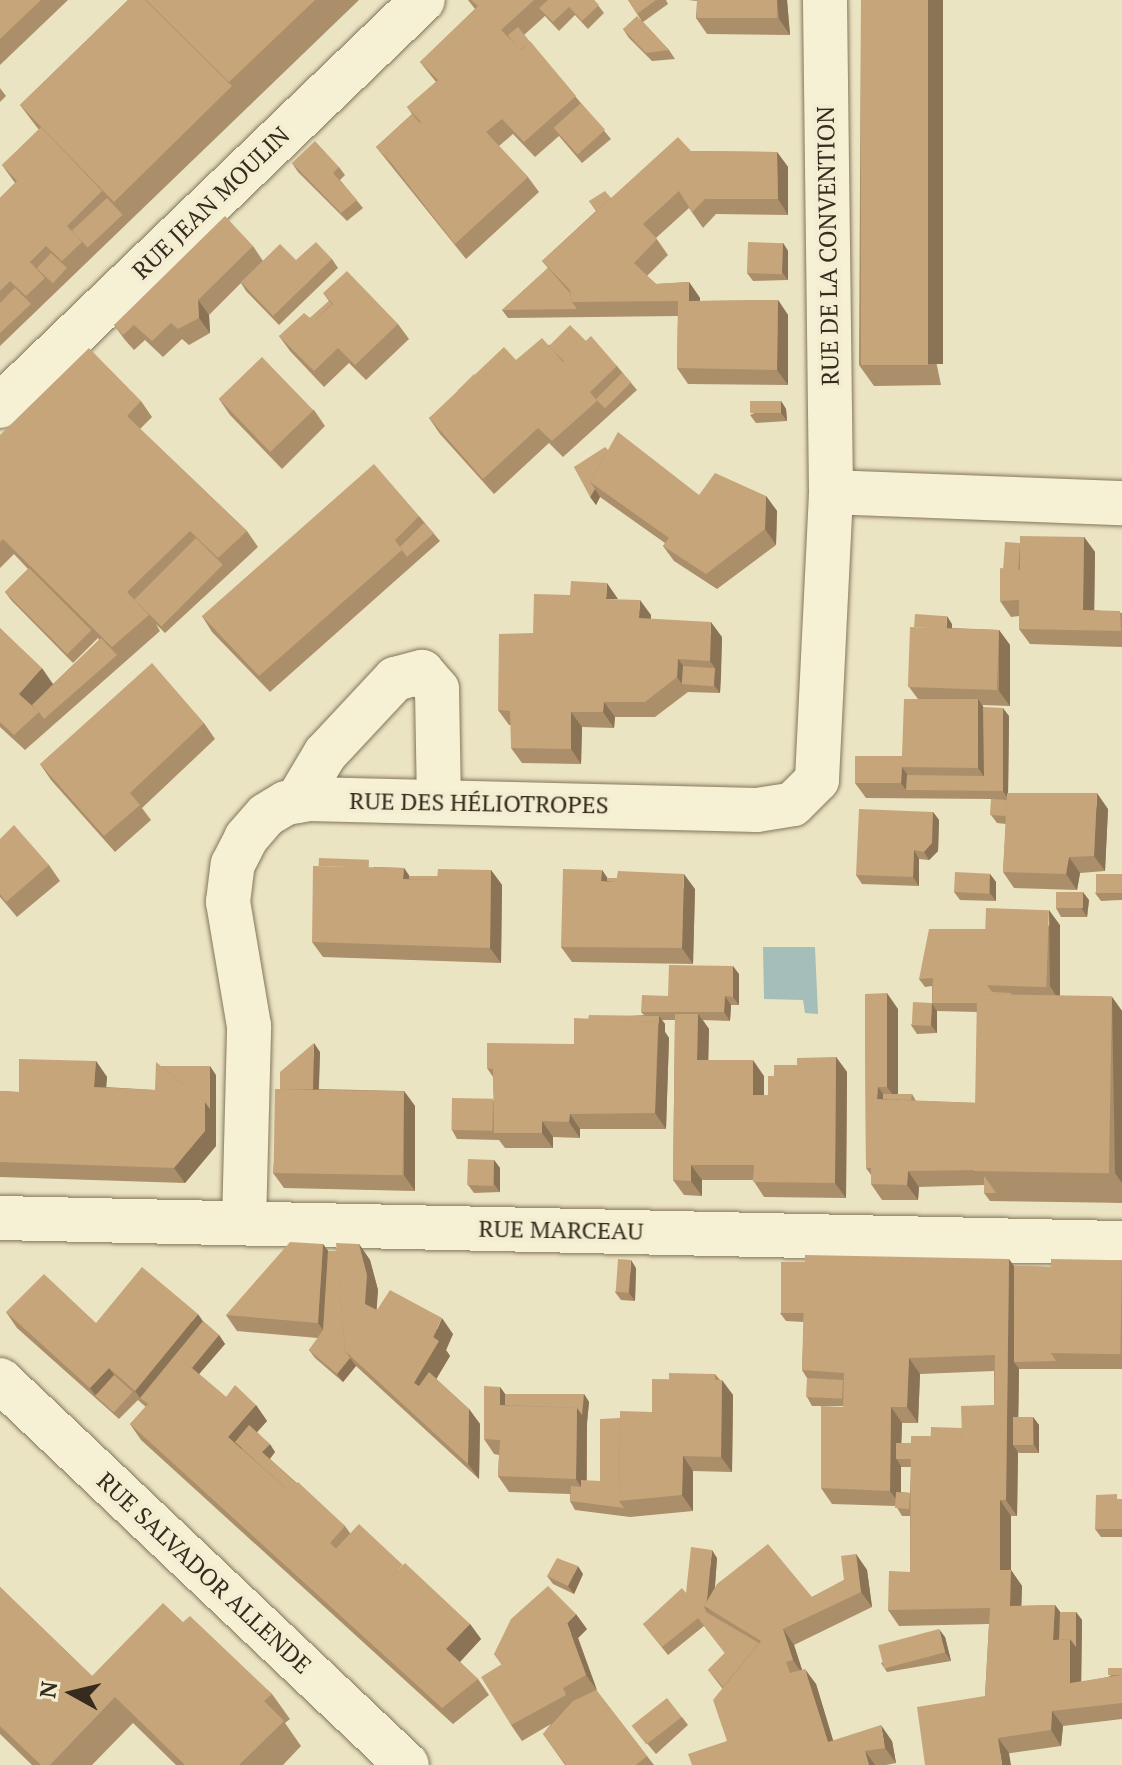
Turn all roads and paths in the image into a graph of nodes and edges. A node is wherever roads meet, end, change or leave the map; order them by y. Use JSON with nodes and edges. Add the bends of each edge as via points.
{"nodes":[{"id":1,"x":423,"y":0,"type":"edge"},
{"id":2,"x":825,"y":0,"type":"edge"},
{"id":3,"x":0,"y":406,"type":"edge"},
{"id":4,"x":831,"y":492,"type":"junction"},
{"id":5,"x":1122,"y":503,"type":"edge"},
{"id":6,"x":297,"y":801,"type":"junction"},
{"id":7,"x":439,"y":802,"type":"junction"},
{"id":8,"x":0,"y":1218,"type":"edge"},
{"id":9,"x":244,"y":1223,"type":"junction"},
{"id":10,"x":1122,"y":1243,"type":"edge"},
{"id":11,"x":0,"y":1380,"type":"edge"},
{"id":12,"x":407,"y":1765,"type":"edge"}],
"edges":[{"from":1,"to":3,"type":"street","name":"RUE JEAN MOULIN"},
{"from":2,"to":4,"type":"street","name":"RUE DE LA CONVENTION"},
{"from":4,"to":5,"type":"street"},
{"from":4,"to":7,"type":"street","name":"RUE DES HÉLIOTROPES","via":[[817,780],[793,804],[757,810]]},
{"from":6,"to":7,"type":"street","name":"RUE DES HÉLIOTROPES"},
{"from":6,"to":7,"type":"street","via":[[325,754],[395,679],[422,672],[437,689]]},
{"from":6,"to":9,"type":"street","name":"RUE DES HÉLIOTROPES","via":[[266,815],[246,838],[233,864],[228,902],[249,1026]]},
{"from":8,"to":9,"type":"street","name":"RUE MARCEAU"},
{"from":9,"to":10,"type":"street","name":"RUE MARCEAU"},
{"from":11,"to":12,"type":"street","name":"RUE SALVADOR ALLENDE"}]}
